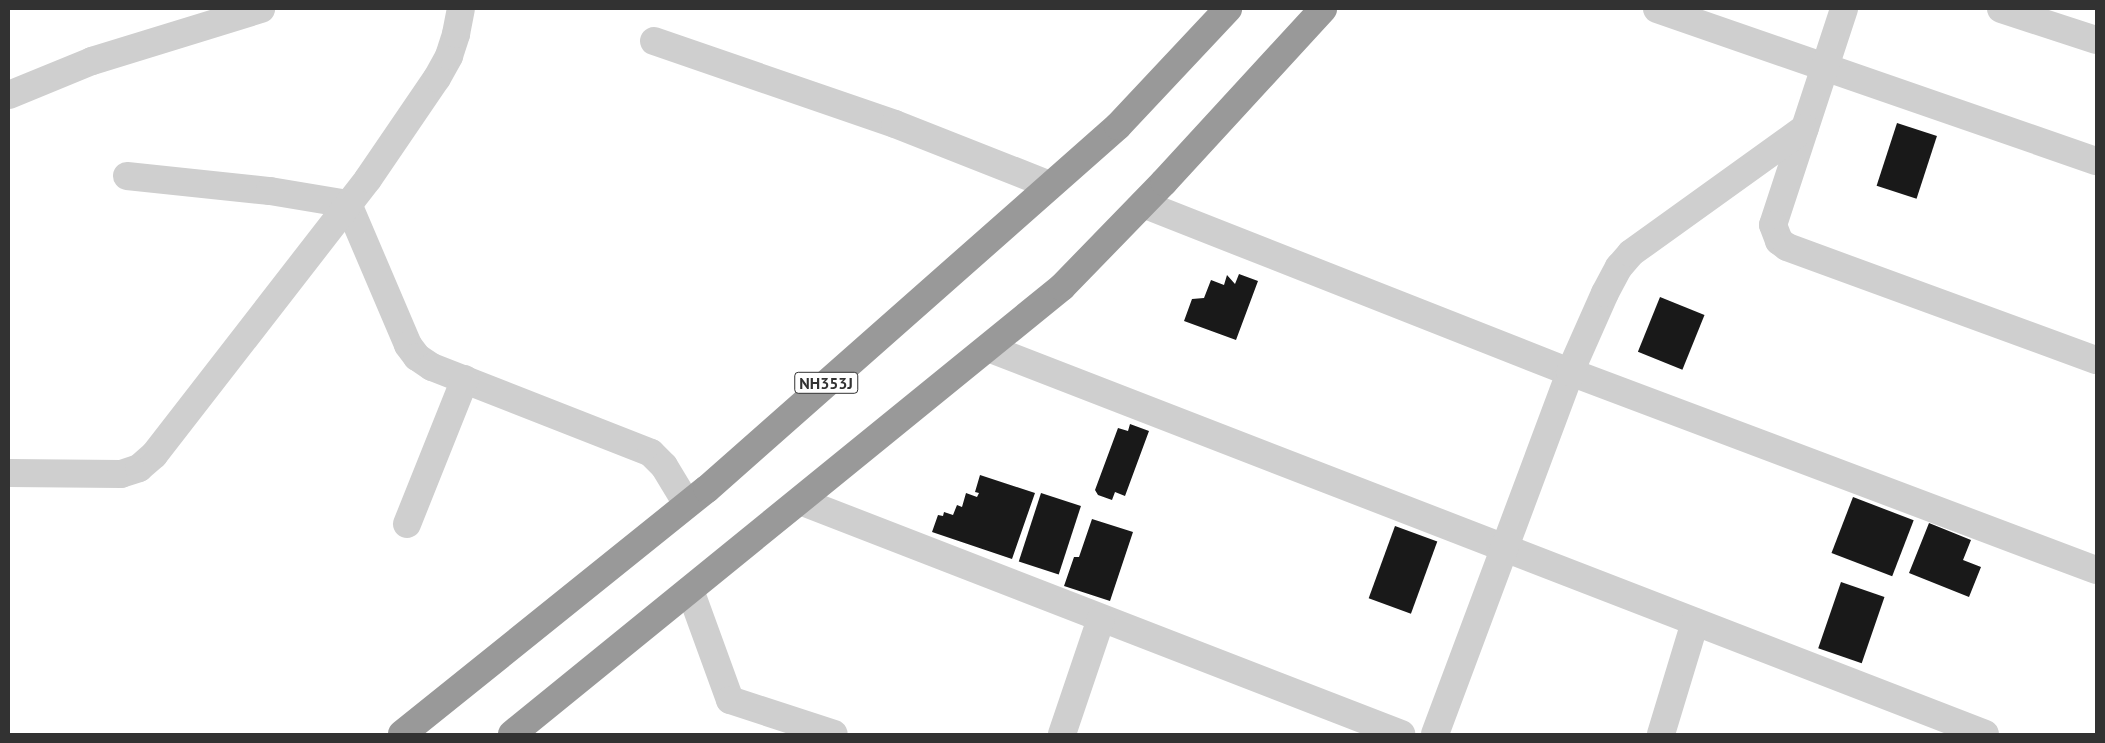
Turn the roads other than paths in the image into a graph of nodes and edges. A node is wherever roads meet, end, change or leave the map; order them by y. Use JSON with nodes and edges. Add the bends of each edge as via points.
{"nodes":[{"id":1,"x":261,"y":9,"type":"edge"},
{"id":2,"x":461,"y":9,"type":"edge"},
{"id":3,"x":1228,"y":9,"type":"edge"},
{"id":4,"x":1323,"y":9,"type":"edge"},
{"id":5,"x":1657,"y":9,"type":"edge"},
{"id":6,"x":1844,"y":9,"type":"edge"},
{"id":7,"x":2002,"y":9,"type":"edge"},
{"id":8,"x":2096,"y":40,"type":"edge"},
{"id":9,"x":654,"y":41,"type":"dead end"},
{"id":10,"x":1825,"y":67,"type":"junction"},
{"id":11,"x":9,"y":95,"type":"edge"},
{"id":12,"x":1805,"y":128,"type":"junction"},
{"id":13,"x":2096,"y":162,"type":"edge"},
{"id":14,"x":127,"y":176,"type":"dead end"},
{"id":15,"x":1050,"y":185,"type":"junction"},
{"id":16,"x":348,"y":204,"type":"junction"},
{"id":17,"x":1143,"y":204,"type":"junction"},
{"id":18,"x":988,"y":348,"type":"junction"},
{"id":19,"x":2096,"y":360,"type":"edge"},
{"id":20,"x":1570,"y":372,"type":"junction"},
{"id":21,"x":465,"y":379,"type":"junction"},
{"id":22,"x":9,"y":473,"type":"edge"},
{"id":23,"x":800,"y":502,"type":"junction"},
{"id":24,"x":687,"y":504,"type":"junction"},
{"id":25,"x":407,"y":524,"type":"dead end"},
{"id":26,"x":1503,"y":547,"type":"junction"},
{"id":27,"x":2096,"y":570,"type":"edge"},
{"id":28,"x":690,"y":590,"type":"junction"},
{"id":29,"x":1101,"y":620,"type":"junction"},
{"id":30,"x":1695,"y":622,"type":"junction"},
{"id":31,"x":402,"y":734,"type":"edge"},
{"id":32,"x":512,"y":734,"type":"edge"},
{"id":33,"x":834,"y":734,"type":"edge"},
{"id":34,"x":1062,"y":734,"type":"edge"},
{"id":35,"x":1401,"y":734,"type":"edge"},
{"id":36,"x":1434,"y":734,"type":"edge"},
{"id":37,"x":1661,"y":734,"type":"edge"},
{"id":38,"x":1985,"y":734,"type":"edge"}],
"edges":[{"from":1,"to":11,"type":"street","via":[[92,61]]},
{"from":2,"to":16,"type":"street","via":[[449,56],[437,78]]},
{"from":3,"to":15,"type":"highway","number":"NH353J","via":[[1118,126]]},
{"from":4,"to":17,"type":"highway"},
{"from":5,"to":10,"type":"street"},
{"from":6,"to":10,"type":"street"},
{"from":7,"to":8,"type":"street"},
{"from":9,"to":15,"type":"street","via":[[895,124]]},
{"from":10,"to":12,"type":"street"},
{"from":10,"to":13,"type":"street"},
{"from":12,"to":19,"type":"street","via":[[1773,225],[1779,241],[1787,247]]},
{"from":12,"to":20,"type":"street","via":[[1632,253],[1619,267],[1605,293]]},
{"from":14,"to":16,"type":"street","via":[[270,191]]},
{"from":15,"to":24,"type":"highway","number":"NH353J"},
{"from":16,"to":21,"type":"street","via":[[408,345],[417,357],[432,367]]},
{"from":16,"to":22,"type":"street","via":[[154,455],[139,468],[121,474]]},
{"from":17,"to":18,"type":"highway","via":[[1062,287]]},
{"from":17,"to":20,"type":"street"},
{"from":18,"to":23,"type":"highway"},
{"from":18,"to":26,"type":"street"},
{"from":20,"to":26,"type":"street"},
{"from":20,"to":27,"type":"street"},
{"from":21,"to":24,"type":"street","via":[[651,452],[664,466]]},
{"from":21,"to":25,"type":"street"},
{"from":23,"to":28,"type":"highway"},
{"from":23,"to":29,"type":"street"},
{"from":24,"to":31,"type":"highway","number":"NH353J"},
{"from":26,"to":30,"type":"street"},
{"from":26,"to":36,"type":"street"},
{"from":28,"to":32,"type":"highway"},
{"from":28,"to":33,"type":"street","via":[[730,700]]},
{"from":29,"to":34,"type":"street"},
{"from":29,"to":35,"type":"street"},
{"from":30,"to":37,"type":"street"},
{"from":30,"to":38,"type":"street"}]}
